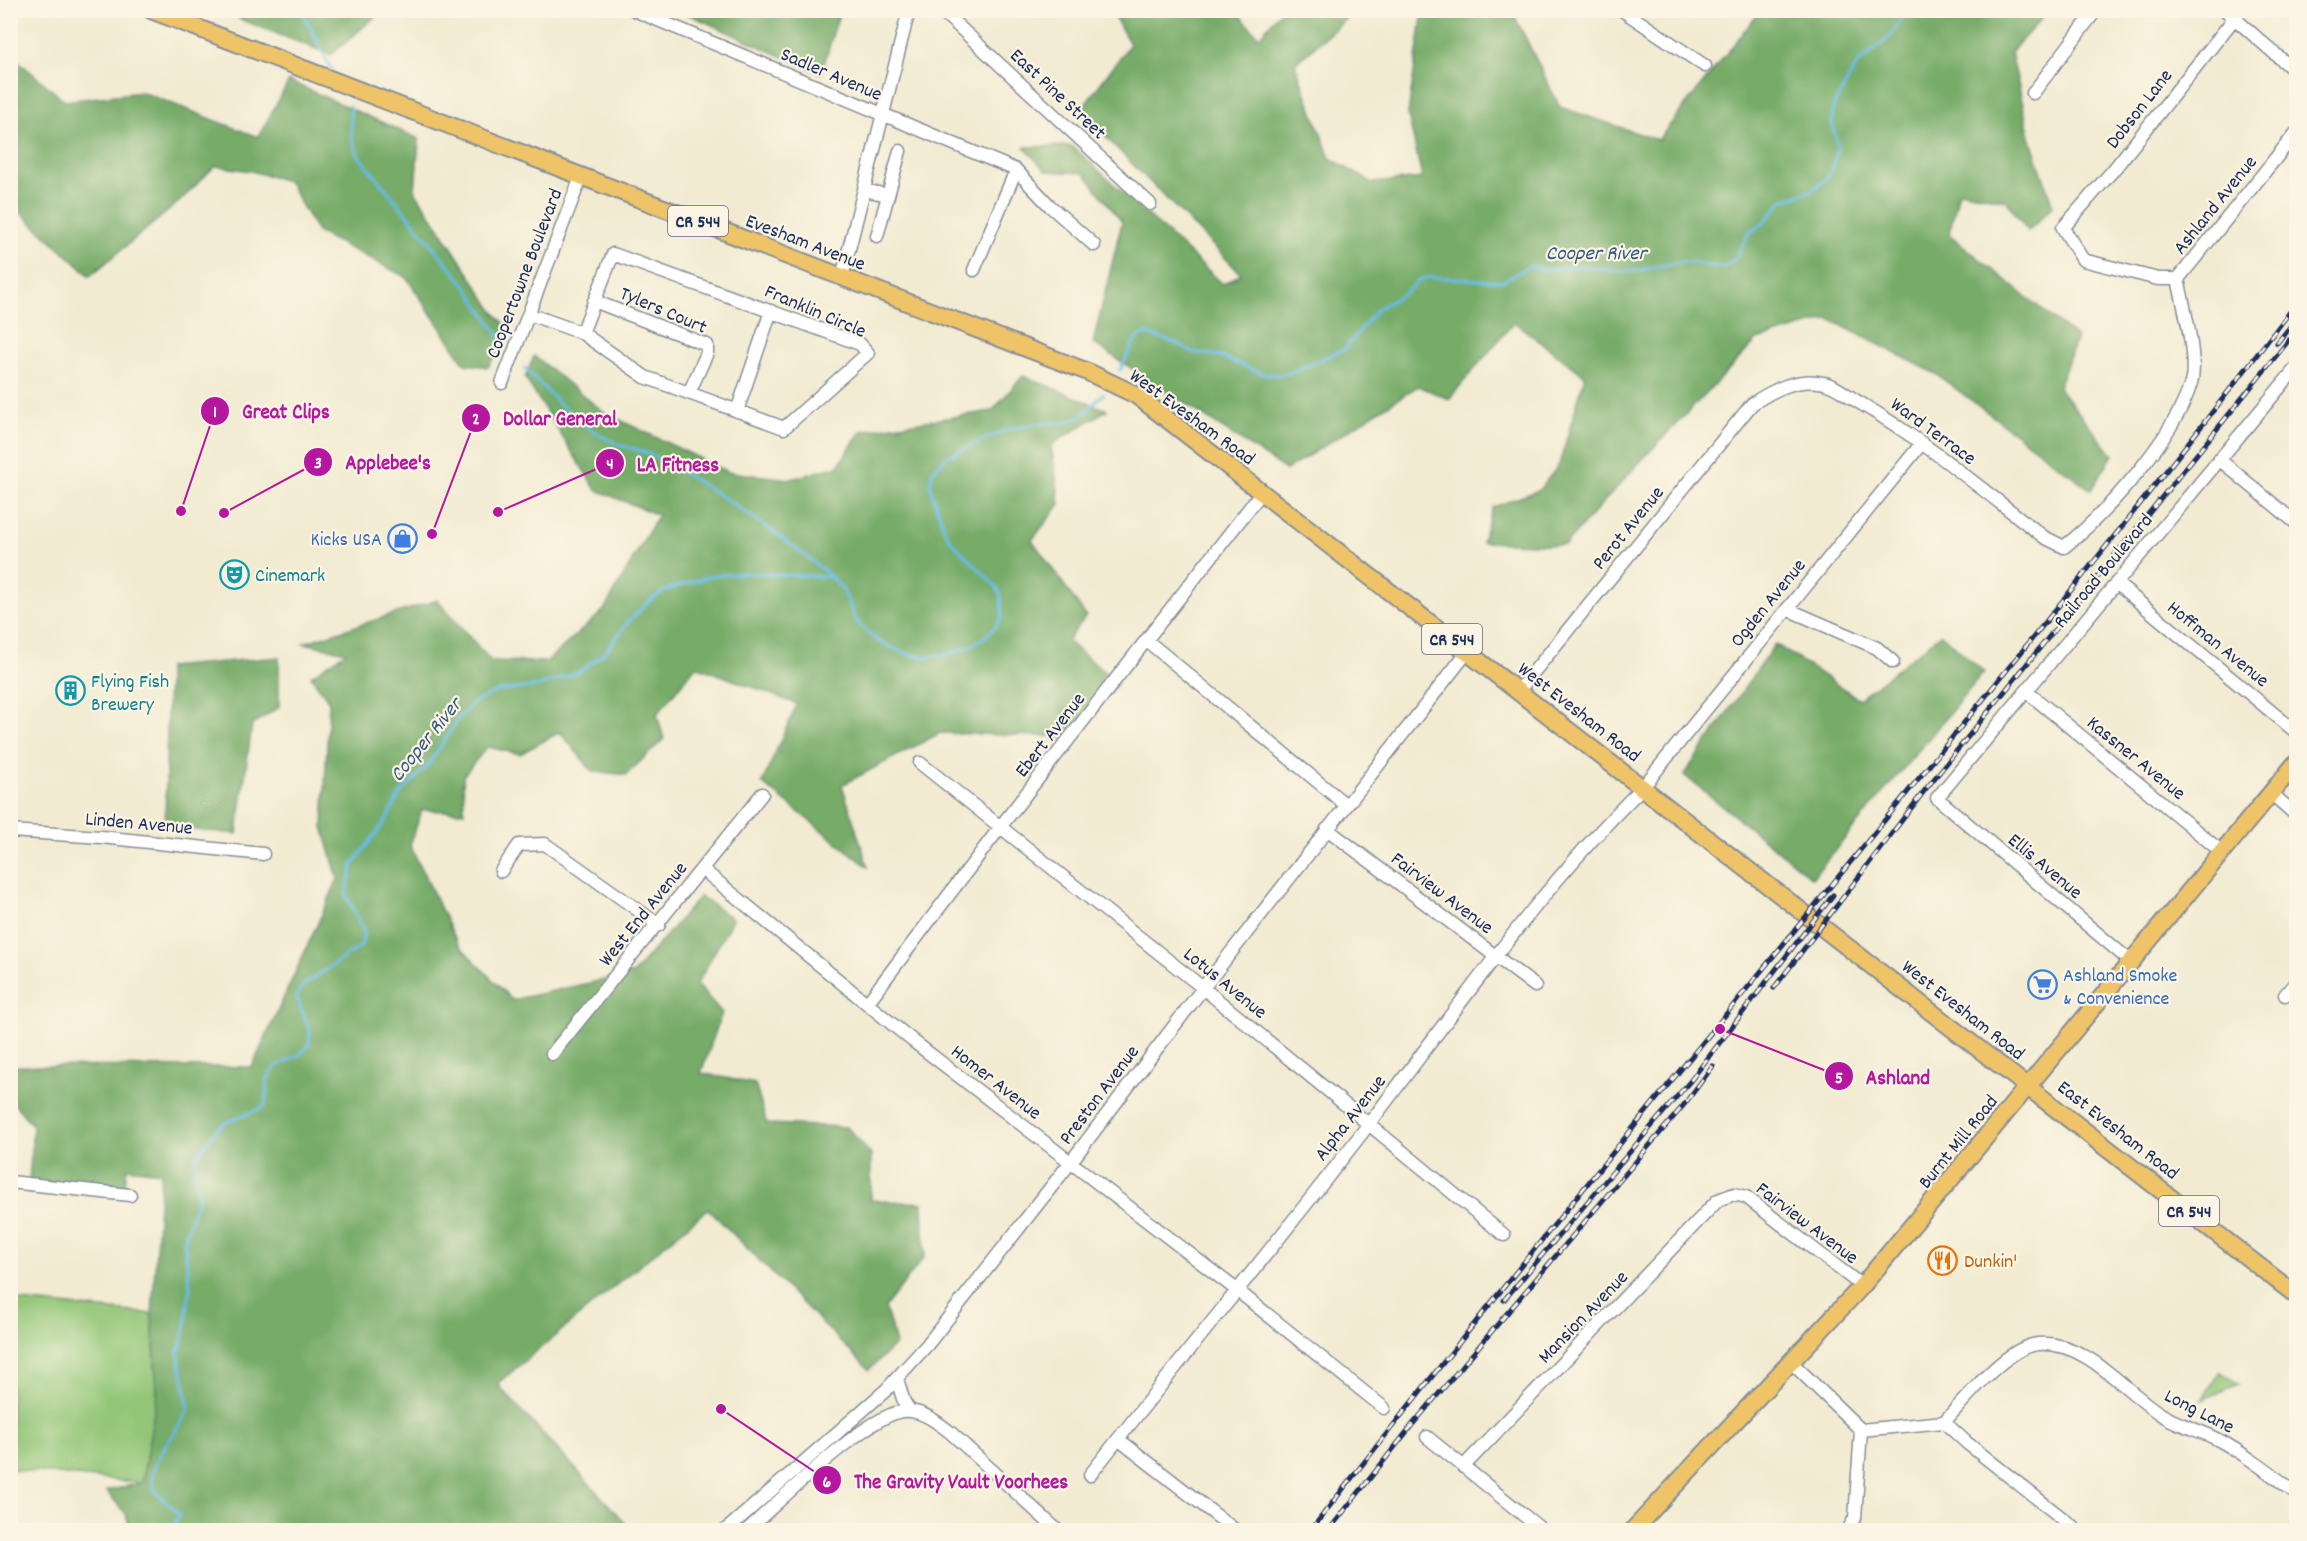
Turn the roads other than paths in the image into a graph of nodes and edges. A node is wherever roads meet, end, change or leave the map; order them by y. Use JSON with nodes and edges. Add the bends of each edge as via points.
{"nodes":[{"id":1,"x":151,"y":10,"type":"edge"},
{"id":2,"x":634,"y":10,"type":"edge"},
{"id":3,"x":909,"y":10,"type":"edge"},
{"id":4,"x":941,"y":10,"type":"edge"},
{"id":5,"x":1622,"y":10,"type":"edge"},
{"id":6,"x":2096,"y":10,"type":"edge"},
{"id":7,"x":2233,"y":13,"type":"edge"},
{"id":8,"x":1706,"y":66,"type":"dead end"},
{"id":9,"x":2296,"y":72,"type":"edge"},
{"id":10,"x":2032,"y":93,"type":"dead end"},
{"id":11,"x":883,"y":115,"type":"junction"},
{"id":12,"x":2296,"y":133,"type":"edge"},
{"id":13,"x":900,"y":151,"type":"dead end"},
{"id":14,"x":1016,"y":170,"type":"junction"},
{"id":15,"x":580,"y":177,"type":"junction"},
{"id":16,"x":864,"y":190,"type":"junction"},
{"id":17,"x":888,"y":195,"type":"junction"},
{"id":18,"x":1150,"y":204,"type":"dead end"},
{"id":19,"x":877,"y":236,"type":"dead end"},
{"id":20,"x":1094,"y":245,"type":"dead end"},
{"id":21,"x":974,"y":270,"type":"dead end"},
{"id":22,"x":842,"y":277,"type":"junction"},
{"id":23,"x":2178,"y":279,"type":"junction"},
{"id":24,"x":594,"y":301,"type":"junction"},
{"id":25,"x":771,"y":311,"type":"junction"},
{"id":26,"x":529,"y":314,"type":"junction"},
{"id":27,"x":582,"y":333,"type":"junction"},
{"id":28,"x":2296,"y":368,"type":"edge"},
{"id":29,"x":1100,"y":378,"type":"joint"},
{"id":30,"x":502,"y":383,"type":"dead end"},
{"id":31,"x":689,"y":393,"type":"junction"},
{"id":32,"x":1768,"y":393,"type":"joint"},
{"id":33,"x":737,"y":411,"type":"junction"},
{"id":34,"x":1922,"y":443,"type":"junction"},
{"id":35,"x":2220,"y":460,"type":"junction"},
{"id":36,"x":1262,"y":492,"type":"junction"},
{"id":37,"x":2296,"y":524,"type":"edge"},
{"id":38,"x":2064,"y":548,"type":"joint"},
{"id":39,"x":2116,"y":583,"type":"junction"},
{"id":40,"x":1786,"y":609,"type":"junction"},
{"id":41,"x":1146,"y":640,"type":"junction"},
{"id":42,"x":1468,"y":651,"type":"junction"},
{"id":43,"x":1893,"y":662,"type":"dead end"},
{"id":44,"x":1519,"y":690,"type":"junction"},
{"id":45,"x":2026,"y":691,"type":"junction"},
{"id":46,"x":2296,"y":732,"type":"edge"},
{"id":47,"x":920,"y":763,"type":"dead end"},
{"id":48,"x":2296,"y":763,"type":"edge"},
{"id":49,"x":1643,"y":787,"type":"junction"},
{"id":50,"x":2271,"y":793,"type":"junction"},
{"id":51,"x":762,"y":794,"type":"dead end"},
{"id":52,"x":1937,"y":798,"type":"joint"},
{"id":53,"x":1346,"y":805,"type":"junction"},
{"id":54,"x":2296,"y":815,"type":"edge"},
{"id":55,"x":1001,"y":826,"type":"junction"},
{"id":56,"x":1328,"y":829,"type":"junction"},
{"id":57,"x":10,"y":831,"type":"edge"},
{"id":58,"x":2223,"y":853,"type":"junction"},
{"id":59,"x":263,"y":854,"type":"dead end"},
{"id":60,"x":702,"y":869,"type":"junction"},
{"id":61,"x":501,"y":871,"type":"dead end"},
{"id":62,"x":659,"y":926,"type":"junction"},
{"id":63,"x":1496,"y":957,"type":"junction"},
{"id":64,"x":2130,"y":961,"type":"junction"},
{"id":65,"x":2296,"y":982,"type":"edge"},
{"id":66,"x":1534,"y":986,"type":"dead end"},
{"id":67,"x":1203,"y":988,"type":"junction"},
{"id":68,"x":2285,"y":995,"type":"dead end"},
{"id":69,"x":868,"y":1002,"type":"junction"},
{"id":70,"x":552,"y":1054,"type":"dead end"},
{"id":71,"x":2029,"y":1086,"type":"junction"},
{"id":72,"x":1369,"y":1124,"type":"junction"},
{"id":73,"x":1070,"y":1163,"type":"junction"},
{"id":74,"x":10,"y":1182,"type":"edge"},
{"id":75,"x":130,"y":1195,"type":"dead end"},
{"id":76,"x":1729,"y":1195,"type":"joint"},
{"id":77,"x":1504,"y":1235,"type":"dead end"},
{"id":78,"x":1862,"y":1286,"type":"junction"},
{"id":79,"x":1238,"y":1291,"type":"junction"},
{"id":80,"x":2296,"y":1294,"type":"edge"},
{"id":81,"x":1791,"y":1362,"type":"junction"},
{"id":82,"x":897,"y":1379,"type":"junction"},
{"id":83,"x":886,"y":1390,"type":"junction"},
{"id":84,"x":1384,"y":1408,"type":"dead end"},
{"id":85,"x":910,"y":1410,"type":"junction"},
{"id":86,"x":888,"y":1414,"type":"junction"},
{"id":87,"x":1944,"y":1422,"type":"junction"},
{"id":88,"x":1861,"y":1430,"type":"junction"},
{"id":89,"x":1427,"y":1437,"type":"dead end"},
{"id":90,"x":1118,"y":1439,"type":"junction"},
{"id":91,"x":1463,"y":1467,"type":"junction"},
{"id":92,"x":1090,"y":1475,"type":"dead end"},
{"id":93,"x":2296,"y":1493,"type":"edge"},
{"id":94,"x":726,"y":1530,"type":"edge"},
{"id":95,"x":747,"y":1530,"type":"edge"},
{"id":96,"x":1056,"y":1530,"type":"edge"},
{"id":97,"x":1235,"y":1530,"type":"edge"},
{"id":98,"x":1542,"y":1530,"type":"edge"},
{"id":99,"x":1633,"y":1530,"type":"edge"},
{"id":100,"x":1849,"y":1530,"type":"edge"},
{"id":101,"x":2078,"y":1530,"type":"edge"}],
"edges":[{"from":1,"to":15,"type":"main road","name":"Evesham Avenue","number":"CR 544"},
{"from":2,"to":11,"type":"street","name":"Sadler Avenue"},
{"from":3,"to":11,"type":"street"},
{"from":4,"to":18,"type":"street","name":"East Pine Street"},
{"from":5,"to":8,"type":"street"},
{"from":6,"to":10,"type":"street"},
{"from":7,"to":9,"type":"street"},
{"from":7,"to":23,"type":"street","name":"Dobson Lane","via":[[2115,168],[2063,228],[2083,260],[2158,279]]},
{"from":11,"to":14,"type":"street","name":"Sadler Avenue"},
{"from":11,"to":16,"type":"street"},
{"from":12,"to":23,"type":"street","name":"Ashland Avenue"},
{"from":13,"to":17,"type":"street"},
{"from":14,"to":20,"type":"street"},
{"from":14,"to":21,"type":"street"},
{"from":15,"to":22,"type":"main road","name":"Evesham Avenue","number":"CR 544"},
{"from":15,"to":26,"type":"street","name":"Coopertowne Boulevard"},
{"from":16,"to":17,"type":"street"},
{"from":16,"to":22,"type":"street"},
{"from":17,"to":19,"type":"street"},
{"from":22,"to":29,"type":"main road","name":"Evesham Avenue","number":"CR 544"},
{"from":23,"to":38,"type":"street","name":"Ashland Avenue","via":[[2191,350],[2192,381],[2162,440],[2090,527]]},
{"from":24,"to":25,"type":"street","name":"Franklin Circle","via":[[613,254]]},
{"from":24,"to":27,"type":"street","name":"Franklin Circle"},
{"from":24,"to":31,"type":"street","name":"Tylers Court","via":[[707,345]]},
{"from":25,"to":33,"type":"street"},
{"from":25,"to":33,"type":"street","name":"Franklin Circle","via":[[860,344],[868,352],[784,428]]},
{"from":26,"to":27,"type":"street","name":"Franklin Circle"},
{"from":26,"to":30,"type":"street","name":"Coopertowne Boulevard"},
{"from":27,"to":31,"type":"street","name":"Franklin Circle","via":[[645,377]]},
{"from":28,"to":35,"type":"street","name":"Railroad Boulevard"},
{"from":29,"to":36,"type":"main road","name":"West Evesham Road","number":"CR 544","via":[[1136,395]]},
{"from":31,"to":33,"type":"street","name":"Franklin Circle"},
{"from":32,"to":34,"type":"street","name":"Ward Terrace","via":[[1803,382],[1825,383]]},
{"from":32,"to":44,"type":"street","name":"Perot Avenue","via":[[1752,404]]},
{"from":34,"to":38,"type":"street","name":"Ward Terrace","via":[[2044,537]]},
{"from":34,"to":40,"type":"street","name":"Ogden Avenue"},
{"from":35,"to":37,"type":"street"},
{"from":35,"to":39,"type":"street","name":"Railroad Boulevard"},
{"from":36,"to":41,"type":"street","name":"Ebert Avenue"},
{"from":36,"to":42,"type":"main road","name":"West Evesham Road","number":"CR 544"},
{"from":39,"to":45,"type":"street","name":"Railroad Boulevard"},
{"from":39,"to":46,"type":"street","name":"Hoffman Avenue"},
{"from":40,"to":43,"type":"street","via":[[1877,648]]},
{"from":40,"to":49,"type":"street","name":"Ogden Avenue"},
{"from":41,"to":53,"type":"street"},
{"from":41,"to":55,"type":"street","name":"Ebert Avenue"},
{"from":42,"to":44,"type":"main road","name":"West Evesham Road","number":"CR 544"},
{"from":42,"to":53,"type":"street","name":"Preston Avenue"},
{"from":44,"to":49,"type":"main road","name":"West Evesham Road","number":"CR 544"},
{"from":45,"to":52,"type":"street","name":"Railroad Boulevard"},
{"from":45,"to":58,"type":"street","name":"Kassner Avenue"},
{"from":47,"to":55,"type":"street","name":"Lotus Avenue"},
{"from":48,"to":50,"type":"main road","name":"Burnt Mill Road"},
{"from":49,"to":63,"type":"street","name":"Alpha Avenue","via":[[1596,833]]},
{"from":49,"to":71,"type":"main road","name":"West Evesham Road","number":"CR 544"},
{"from":50,"to":54,"type":"street"},
{"from":50,"to":58,"type":"main road","name":"Burnt Mill Road"},
{"from":51,"to":60,"type":"street","name":"West End Avenue"},
{"from":52,"to":64,"type":"street","name":"Ellis Avenue"},
{"from":53,"to":56,"type":"street","name":"Preston Avenue"},
{"from":55,"to":67,"type":"street","name":"Lotus Avenue"},
{"from":55,"to":69,"type":"street","name":"Ebert Avenue"},
{"from":56,"to":63,"type":"street","name":"Fairview Avenue"},
{"from":56,"to":67,"type":"street","name":"Preston Avenue"},
{"from":57,"to":59,"type":"street","name":"Linden Avenue"},
{"from":58,"to":64,"type":"main road","name":"Burnt Mill Road"},
{"from":60,"to":62,"type":"street","name":"West End Avenue"},
{"from":60,"to":69,"type":"street","name":"Homer Avenue"},
{"from":61,"to":62,"type":"street","via":[[519,844],[545,844]]},
{"from":62,"to":70,"type":"street","name":"West End Avenue"},
{"from":63,"to":66,"type":"street","name":"Fairview Avenue"},
{"from":63,"to":72,"type":"street","name":"Alpha Avenue"},
{"from":64,"to":71,"type":"main road","name":"Burnt Mill Road"},
{"from":65,"to":68,"type":"street"},
{"from":67,"to":72,"type":"street","name":"Lotus Avenue"},
{"from":67,"to":73,"type":"street","name":"Preston Avenue"},
{"from":69,"to":73,"type":"street","name":"Homer Avenue"},
{"from":71,"to":78,"type":"main road","name":"Burnt Mill Road"},
{"from":71,"to":80,"type":"main road","name":"East Evesham Road","number":"CR 544"},
{"from":72,"to":77,"type":"street","name":"Lotus Avenue"},
{"from":72,"to":79,"type":"street","name":"Alpha Avenue"},
{"from":73,"to":79,"type":"street","name":"Homer Avenue"},
{"from":73,"to":82,"type":"street","name":"Preston Avenue"},
{"from":74,"to":75,"type":"street"},
{"from":76,"to":78,"type":"street","name":"Fairview Avenue","via":[[1746,1197]]},
{"from":76,"to":91,"type":"street","name":"Mansion Avenue","via":[[1718,1200]]},
{"from":78,"to":81,"type":"main road","name":"Burnt Mill Road"},
{"from":79,"to":84,"type":"street","name":"Homer Avenue"},
{"from":79,"to":90,"type":"street","name":"Alpha Avenue"},
{"from":81,"to":88,"type":"street"},
{"from":81,"to":99,"type":"main road","name":"Burnt Mill Road"},
{"from":82,"to":83,"type":"street","name":"Preston Avenue"},
{"from":82,"to":85,"type":"street"},
{"from":83,"to":86,"type":"street"},
{"from":83,"to":94,"type":"street","name":"Preston Avenue"},
{"from":85,"to":86,"type":"street"},
{"from":85,"to":96,"type":"street","via":[[950,1432]]},
{"from":86,"to":95,"type":"street","via":[[863,1430]]},
{"from":87,"to":88,"type":"street"},
{"from":87,"to":93,"type":"street","name":"Long Lane","via":[[2002,1363],[2021,1350],[2037,1344],[2056,1346],[2100,1366],[2160,1414],[2217,1439]]},
{"from":87,"to":101,"type":"street"},
{"from":88,"to":100,"type":"street","via":[[1855,1518]]},
{"from":89,"to":91,"type":"street"},
{"from":90,"to":92,"type":"street","name":"Alpha Avenue"},
{"from":90,"to":97,"type":"street"},
{"from":91,"to":98,"type":"street"}]}
